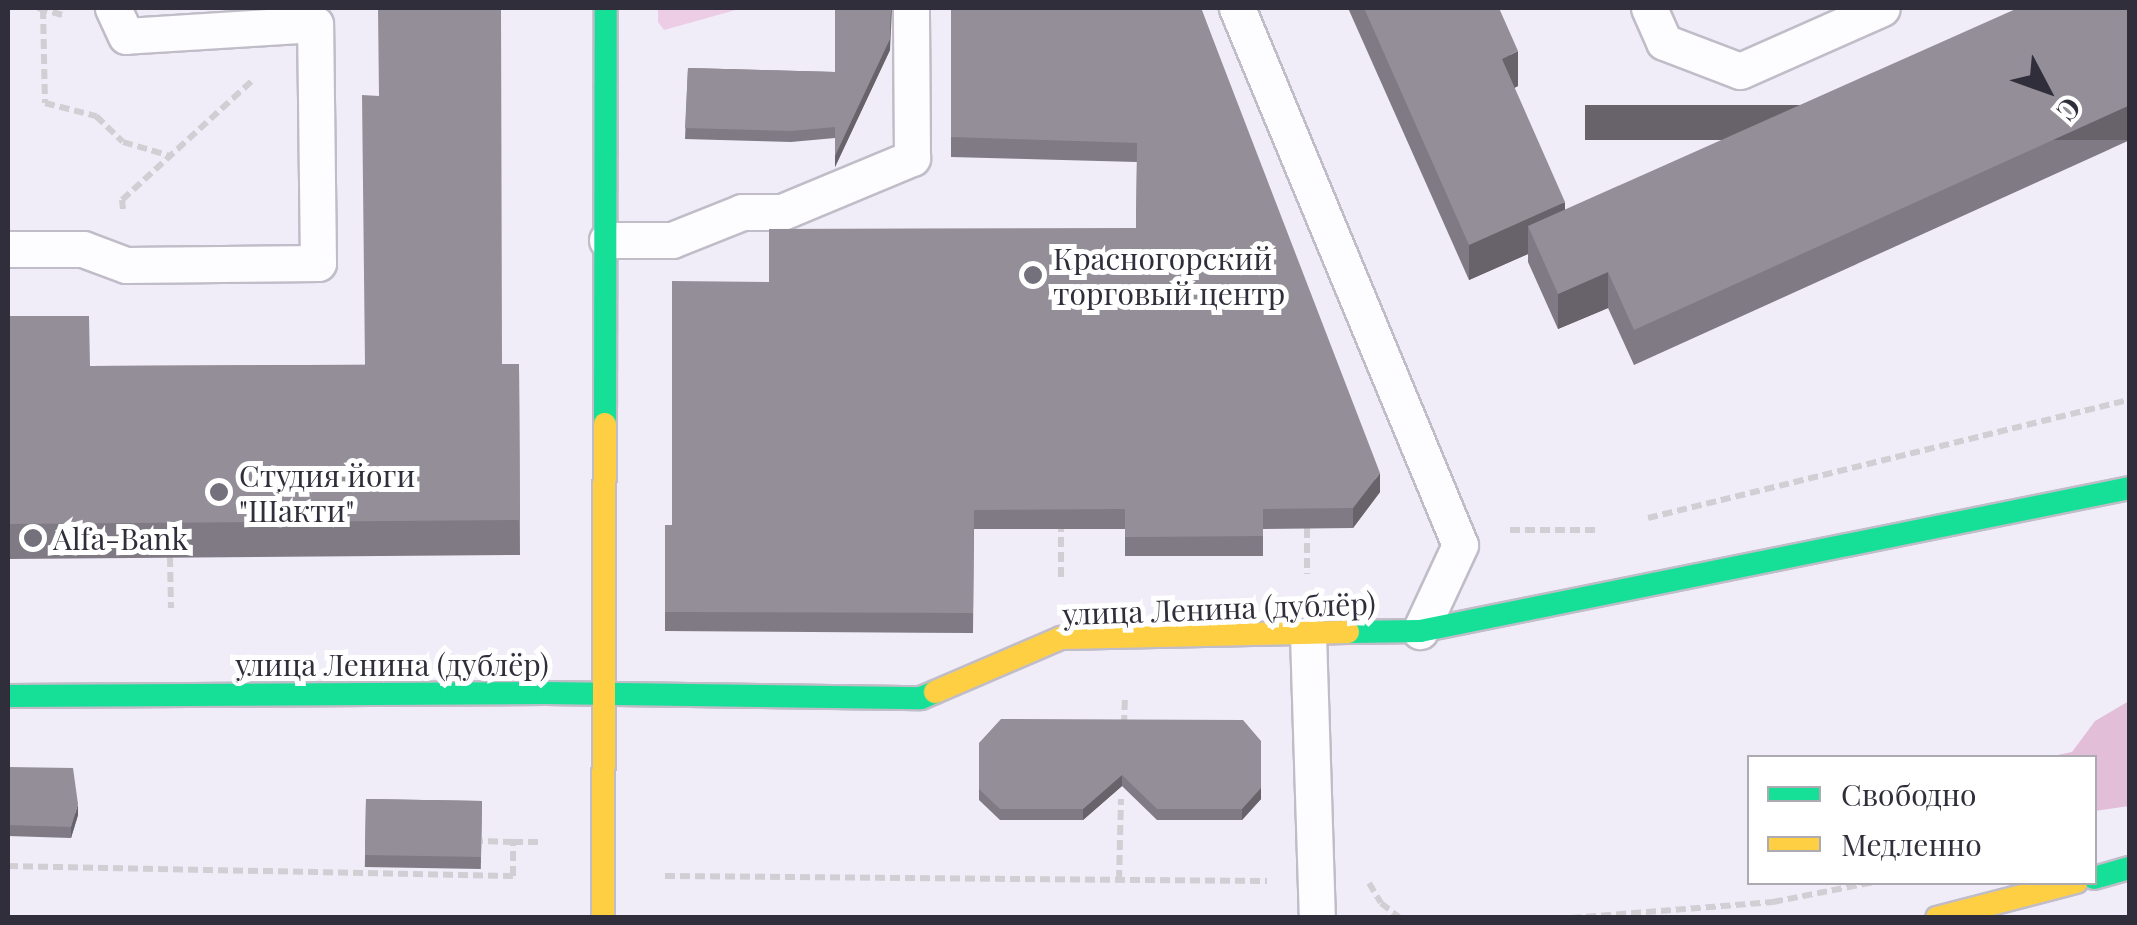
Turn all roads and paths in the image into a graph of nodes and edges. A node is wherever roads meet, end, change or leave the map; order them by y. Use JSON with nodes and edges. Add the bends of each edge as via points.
{"nodes":[{"id":1,"x":113,"y":8,"type":"edge"},
{"id":2,"x":606,"y":8,"type":"edge"},
{"id":3,"x":911,"y":8,"type":"edge"},
{"id":4,"x":1237,"y":8,"type":"edge"},
{"id":5,"x":1649,"y":8,"type":"edge"},
{"id":6,"x":1882,"y":8,"type":"edge"},
{"id":7,"x":43,"y":9,"type":"edge"},
{"id":8,"x":316,"y":24,"type":"junction"},
{"id":9,"x":170,"y":156,"type":"junction"},
{"id":10,"x":607,"y":240,"type":"junction"},
{"id":11,"x":8,"y":250,"type":"edge"},
{"id":12,"x":126,"y":265,"type":"junction"},
{"id":13,"x":2130,"y":400,"type":"edge"},
{"id":14,"x":2130,"y":488,"type":"edge"},
{"id":15,"x":1638,"y":520,"type":"dead end"},
{"id":16,"x":1494,"y":530,"type":"dead end"},
{"id":17,"x":1600,"y":530,"type":"dead end"},
{"id":18,"x":170,"y":557,"type":"edge"},
{"id":19,"x":171,"y":608,"type":"dead end"},
{"id":20,"x":1420,"y":631,"type":"junction"},
{"id":21,"x":1308,"y":635,"type":"junction"},
{"id":22,"x":607,"y":693,"type":"junction"},
{"id":23,"x":8,"y":696,"type":"edge"},
{"id":24,"x":1121,"y":799,"type":"dead end"},
{"id":25,"x":482,"y":840,"type":"edge"},
{"id":26,"x":514,"y":842,"type":"junction"},
{"id":27,"x":605,"y":843,"type":"junction"},
{"id":28,"x":8,"y":866,"type":"edge"},
{"id":29,"x":2130,"y":868,"type":"edge"},
{"id":30,"x":2097,"y":877,"type":"edge"},
{"id":31,"x":1119,"y":880,"type":"junction"},
{"id":32,"x":1317,"y":882,"type":"junction"},
{"id":33,"x":1859,"y":885,"type":"edge"},
{"id":34,"x":2064,"y":885,"type":"edge"},
{"id":35,"x":603,"y":918,"type":"edge"},
{"id":36,"x":1316,"y":918,"type":"edge"},
{"id":37,"x":1400,"y":918,"type":"edge"},
{"id":38,"x":1571,"y":918,"type":"edge"},
{"id":39,"x":1937,"y":918,"type":"edge"}],
"edges":[{"from":1,"to":8,"type":"lane","via":[[126,36]]},
{"from":2,"to":10,"type":"street"},
{"from":3,"to":10,"type":"lane","via":[[912,158],[782,212],[742,212],[672,240]]},
{"from":4,"to":20,"type":"lane","via":[[1460,545]]},
{"from":5,"to":6,"type":"lane","via":[[1664,42],[1740,71]]},
{"from":7,"to":9,"type":"path","via":[[45,103],[96,116],[123,142]]},
{"from":8,"to":9,"type":"path"},
{"from":8,"to":12,"type":"lane","via":[[318,263]]},
{"from":9,"to":12,"type":"path","via":[[122,200]]},
{"from":10,"to":22,"type":"street"},
{"from":11,"to":12,"type":"lane","via":[[83,248]]},
{"from":13,"to":15,"type":"path"},
{"from":14,"to":20,"type":"street","name":"улица Ленина (дублёр)"},
{"from":16,"to":17,"type":"path"},
{"from":18,"to":19,"type":"path"},
{"from":20,"to":21,"type":"street","name":"улица Ленина (дублёр)"},
{"from":21,"to":22,"type":"street","name":"улица Ленина (дублёр)","via":[[1061,638],[922,698]]},
{"from":21,"to":32,"type":"lane"},
{"from":22,"to":23,"type":"street","name":"улица Ленина (дублёр)"},
{"from":22,"to":27,"type":"street"},
{"from":24,"to":31,"type":"path"},
{"from":25,"to":26,"type":"path"},
{"from":26,"to":27,"type":"path"},
{"from":26,"to":28,"type":"path","via":[[513,876]]},
{"from":27,"to":31,"type":"path","via":[[656,876]]},
{"from":27,"to":35,"type":"street"},
{"from":29,"to":30,"type":"street"},
{"from":31,"to":32,"type":"path"},
{"from":32,"to":36,"type":"lane"},
{"from":32,"to":37,"type":"path","via":[[1369,882]]},
{"from":33,"to":38,"type":"path","via":[[1773,902]]},
{"from":34,"to":39,"type":"street"}]}
